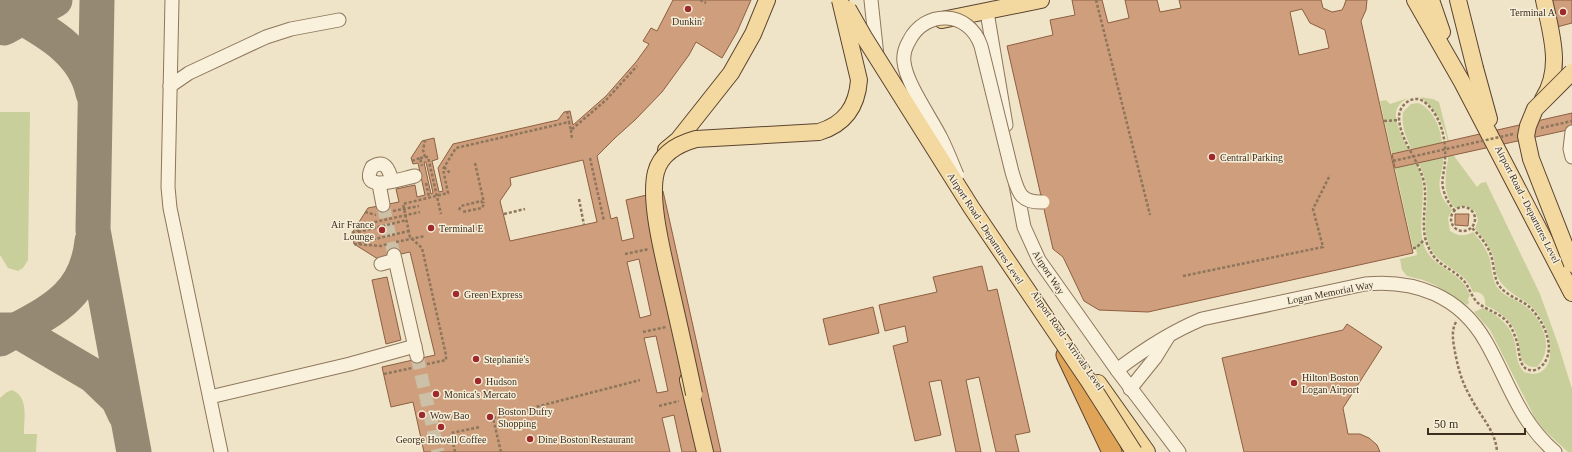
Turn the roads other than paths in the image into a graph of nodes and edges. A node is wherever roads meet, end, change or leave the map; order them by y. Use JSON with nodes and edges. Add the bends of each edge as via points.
{"nodes":[{"id":1,"x":172,"y":0,"type":"edge"},
{"id":2,"x":767,"y":0,"type":"edge"},
{"id":3,"x":872,"y":0,"type":"edge"},
{"id":4,"x":1041,"y":0,"type":"edge"},
{"id":5,"x":1415,"y":0,"type":"edge"},
{"id":6,"x":1431,"y":0,"type":"edge"},
{"id":7,"x":1458,"y":0,"type":"edge"},
{"id":8,"x":1544,"y":0,"type":"edge"},
{"id":9,"x":844,"y":3,"type":"edge"},
{"id":10,"x":987,"y":12,"type":"junction"},
{"id":11,"x":340,"y":20,"type":"dead end"},
{"id":12,"x":877,"y":57,"type":"junction"},
{"id":13,"x":1572,"y":71,"type":"edge"},
{"id":14,"x":1462,"y":82,"type":"junction"},
{"id":15,"x":170,"y":86,"type":"junction"},
{"id":16,"x":1541,"y":102,"type":"junction"},
{"id":17,"x":1572,"y":132,"type":"edge"},
{"id":18,"x":678,"y":140,"type":"junction"},
{"id":19,"x":1572,"y":157,"type":"edge"},
{"id":20,"x":415,"y":176,"type":"dead end"},
{"id":21,"x":956,"y":180,"type":"junction"},
{"id":22,"x":392,"y":181,"type":"junction"},
{"id":23,"x":378,"y":184,"type":"junction"},
{"id":24,"x":1043,"y":202,"type":"dead end"},
{"id":25,"x":383,"y":205,"type":"tunnel mouth"},
{"id":26,"x":971,"y":207,"type":"junction"},
{"id":27,"x":381,"y":264,"type":"dead end"},
{"id":28,"x":1572,"y":264,"type":"edge"},
{"id":29,"x":1572,"y":271,"type":"edge"},
{"id":30,"x":1572,"y":291,"type":"edge"},
{"id":31,"x":1042,"y":308,"type":"junction"},
{"id":32,"x":1170,"y":334,"type":"junction"},
{"id":33,"x":1116,"y":370,"type":"junction"},
{"id":34,"x":1130,"y":389,"type":"junction"},
{"id":35,"x":210,"y":397,"type":"junction"},
{"id":36,"x":221,"y":452,"type":"edge"},
{"id":37,"x":706,"y":452,"type":"edge"},
{"id":38,"x":1103,"y":452,"type":"edge"},
{"id":39,"x":1112,"y":452,"type":"edge"},
{"id":40,"x":1134,"y":452,"type":"edge"},
{"id":41,"x":1147,"y":452,"type":"edge"},
{"id":42,"x":1179,"y":452,"type":"edge"},
{"id":43,"x":1555,"y":452,"type":"edge"}],
"edges":[{"from":1,"to":15,"type":"street"},
{"from":2,"to":18,"type":"main road","via":[[740,59]]},
{"from":3,"to":12,"type":"street"},
{"from":4,"to":10,"type":"main road"},
{"from":5,"to":14,"type":"main road"},
{"from":6,"to":14,"type":"main road"},
{"from":7,"to":30,"type":"main road","name":"Airport Road - Departures Level","via":[[1494,134],[1514,179]]},
{"from":8,"to":16,"type":"main road","via":[[1555,54],[1550,90]]},
{"from":9,"to":12,"type":"main road","name":"Airport Road - Arrivals Level"},
{"from":9,"to":18,"type":"main road","via":[[858,80],[857,93],[851,107],[833,126],[822,132],[806,134]]},
{"from":9,"to":26,"type":"main road","name":"Airport Road - Departures Level","bridge":true},
{"from":9,"to":37,"type":"main road","bridge":true,"via":[[859,80],[858,93],[848,114],[829,129],[819,132],[696,139],[684,142],[665,155],[656,172],[656,208],[661,243]]},
{"from":10,"to":21,"type":"main road","via":[[928,23],[916,32],[907,44],[904,56],[905,70]]},
{"from":10,"to":33,"type":"street","name":"Airport Way","via":[[1021,216],[1031,245],[1048,274]]},
{"from":11,"to":15,"type":"street","via":[[291,29],[266,37],[189,72]]},
{"from":12,"to":21,"type":"main road","name":"Airport Road - Arrivals Level"},
{"from":13,"to":16,"type":"main road"},
{"from":13,"to":28,"type":"main road","bridge":true,"via":[[1536,109],[1526,136],[1531,159]]},
{"from":14,"to":30,"type":"main road"},
{"from":15,"to":35,"type":"street","via":[[170,208]]},
{"from":16,"to":29,"type":"main road","via":[[1531,116],[1528,126],[1528,146]]},
{"from":17,"to":19,"type":"street"},
{"from":18,"to":37,"type":"main road","via":[[669,146],[654,165],[650,178],[650,202]]},
{"from":20,"to":22,"type":"street"},
{"from":21,"to":31,"type":"main road","name":"Airport Road - Arrivals Level"},
{"from":22,"to":23,"type":"street"},
{"from":22,"to":23,"type":"street","via":[[390,170],[376,164],[372,166],[369,175],[374,183]]},
{"from":23,"to":25,"type":"street"},
{"from":24,"to":26,"type":"street","bridge":true,"via":[[1029,201],[1018,191],[976,35],[969,27],[958,21],[933,20],[922,24],[911,36],[905,50],[904,62],[908,78],[942,140]]},
{"from":26,"to":31,"type":"main road","name":"Airport Road - Departures Level","bridge":true},
{"from":27,"to":35,"type":"street","via":[[394,258],[416,351]]},
{"from":31,"to":38,"type":"highway","bridge":true},
{"from":31,"to":39,"type":"highway"},
{"from":31,"to":40,"type":"main road","name":"Airport Road - Departures Level","bridge":true},
{"from":31,"to":41,"type":"main road","name":"Airport Road - Arrivals Level"},
{"from":32,"to":33,"type":"street","name":"Logan Memorial Way"},
{"from":32,"to":34,"type":"street"},
{"from":32,"to":43,"type":"street","name":"Logan Memorial Way","via":[[1202,319],[1365,284],[1383,282],[1419,287],[1451,302],[1477,327],[1528,424]]},
{"from":33,"to":34,"type":"street","name":"Airport Way"},
{"from":34,"to":42,"type":"street","name":"Airport Way"},
{"from":35,"to":36,"type":"street"}]}
